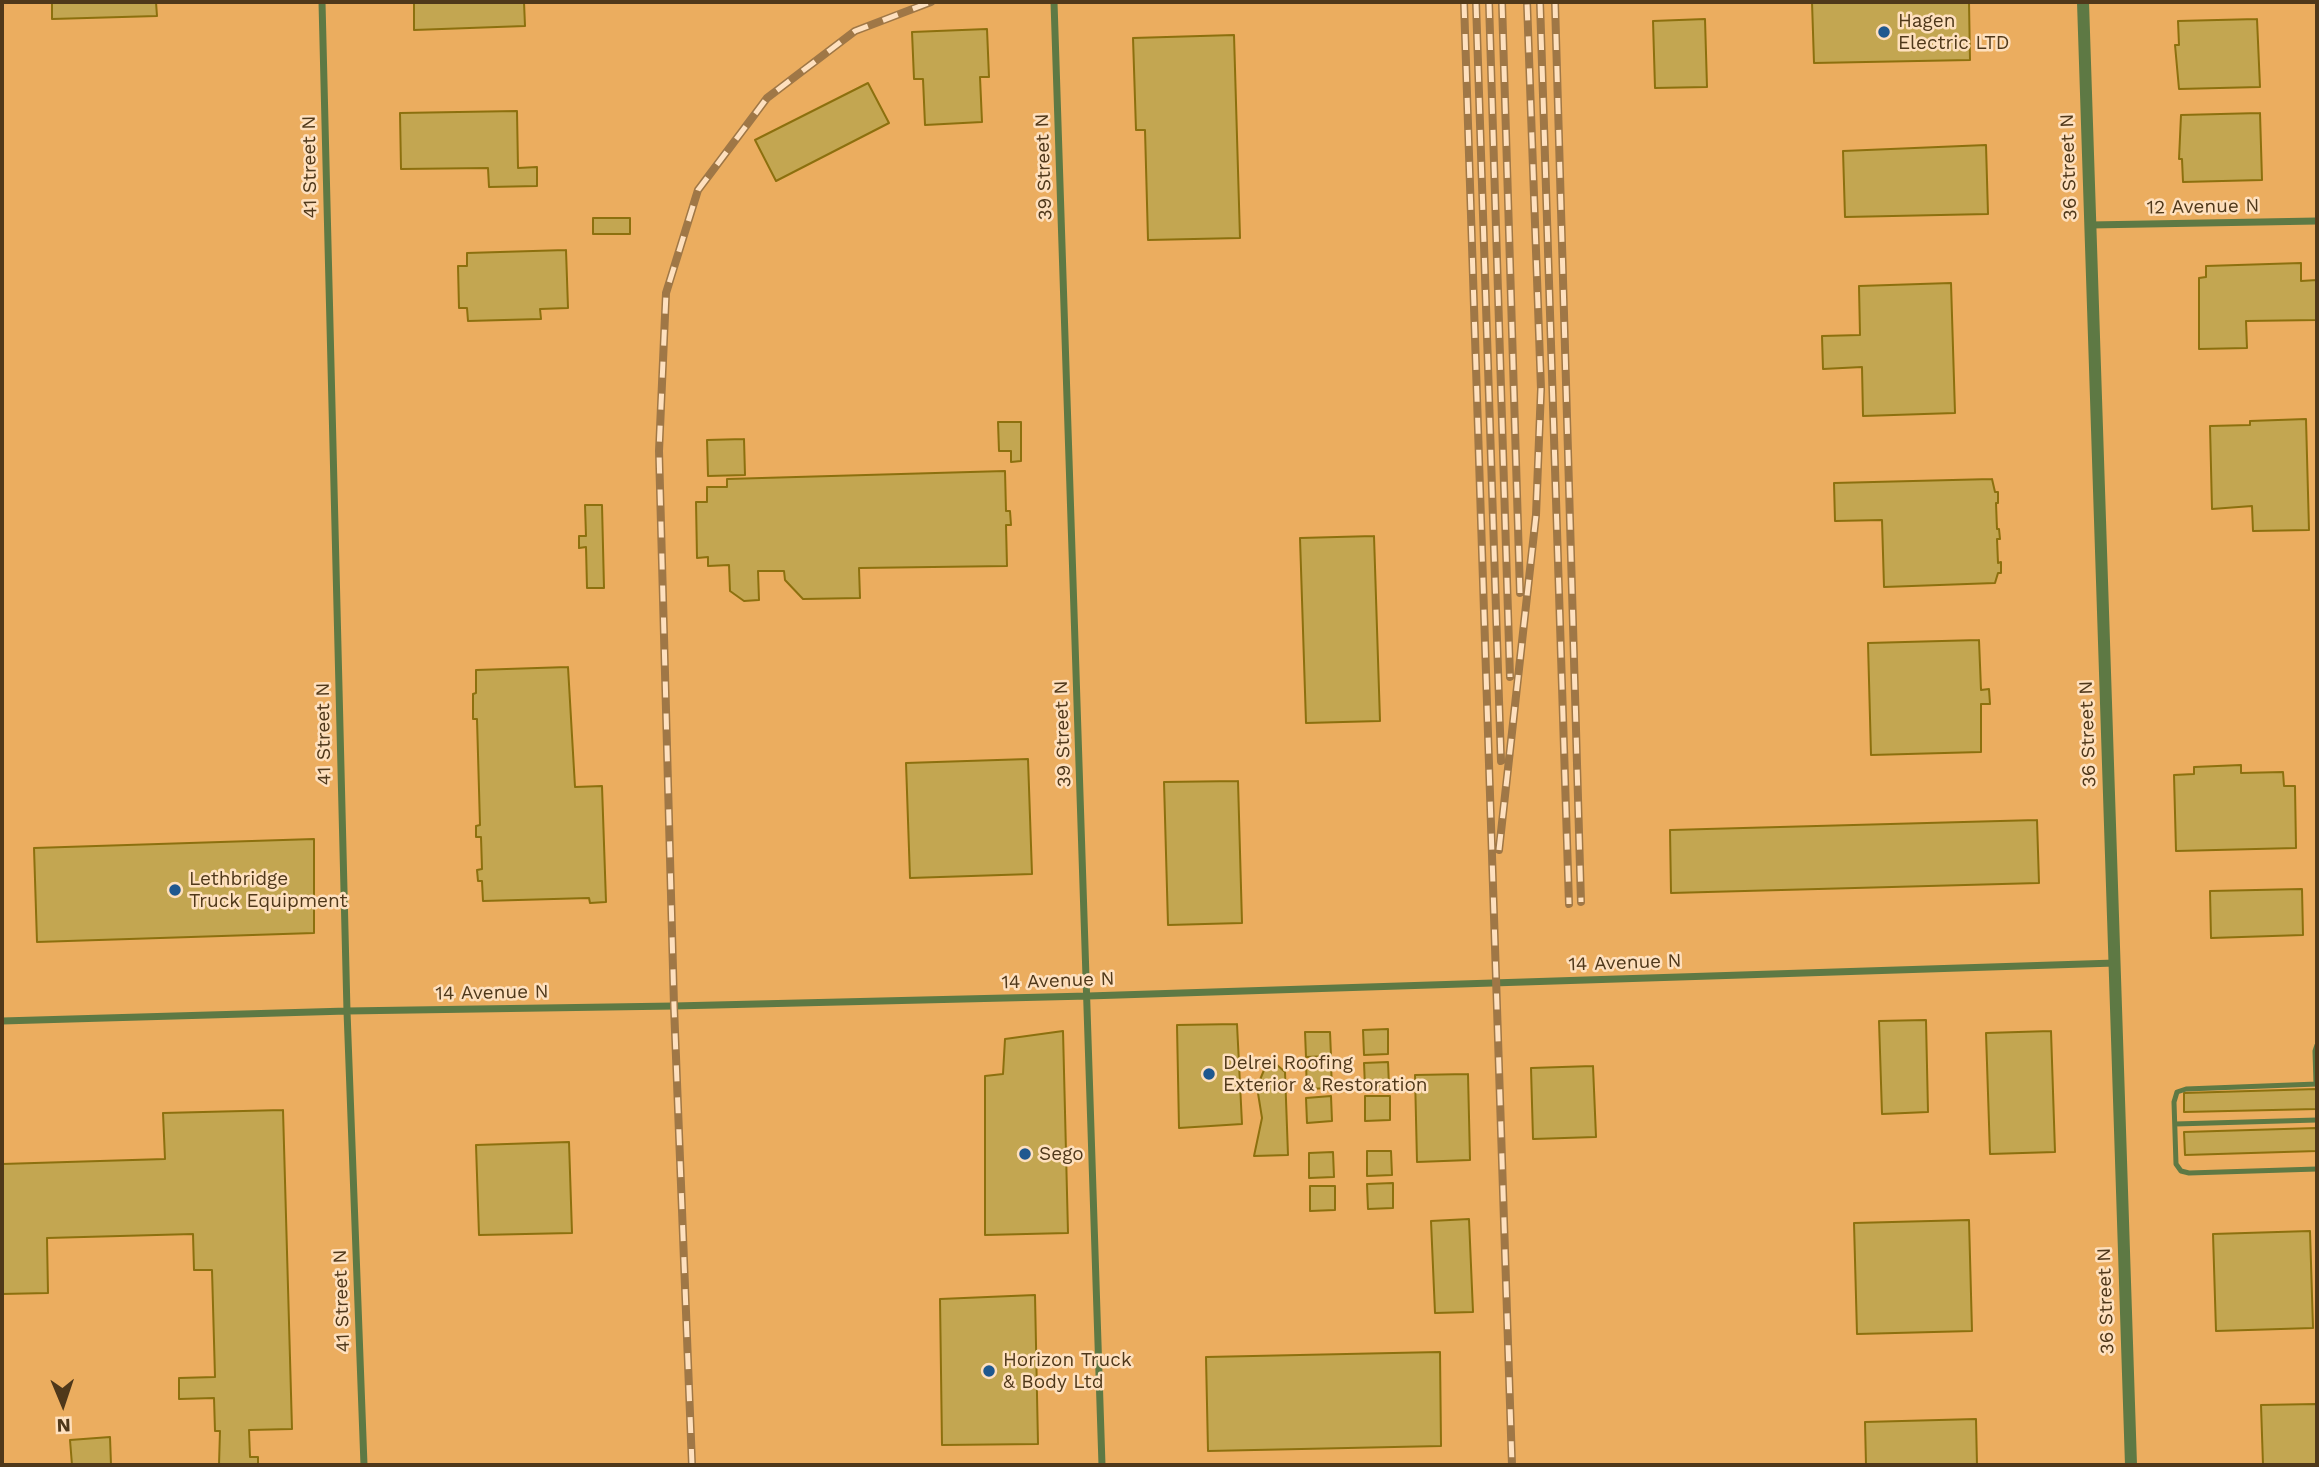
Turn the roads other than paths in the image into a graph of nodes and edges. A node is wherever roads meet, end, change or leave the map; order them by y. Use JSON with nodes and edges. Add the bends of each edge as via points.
{"nodes":[{"id":1,"x":322,"y":2,"type":"edge"},
{"id":2,"x":1054,"y":2,"type":"edge"},
{"id":3,"x":2083,"y":2,"type":"edge"},
{"id":4,"x":2317,"y":221,"type":"edge"},
{"id":5,"x":2090,"y":225,"type":"junction"},
{"id":6,"x":2115,"y":963,"type":"junction"},
{"id":7,"x":1088,"y":996,"type":"junction"},
{"id":8,"x":347,"y":1012,"type":"junction"},
{"id":9,"x":2,"y":1021,"type":"edge"},
{"id":10,"x":2317,"y":1045,"type":"edge"},
{"id":11,"x":2317,"y":1084,"type":"edge"},
{"id":12,"x":2317,"y":1120,"type":"edge"},
{"id":13,"x":2175,"y":1124,"type":"junction"},
{"id":14,"x":2317,"y":1169,"type":"edge"},
{"id":15,"x":364,"y":1465,"type":"edge"},
{"id":16,"x":1102,"y":1465,"type":"edge"},
{"id":17,"x":2131,"y":1465,"type":"edge"}],
"edges":[{"from":1,"to":8,"type":"street","name":"41 Street N"},
{"from":2,"to":7,"type":"street","name":"39 Street N"},
{"from":3,"to":5,"type":"street","name":"36 Street N"},
{"from":4,"to":5,"type":"street","name":"12 Avenue N"},
{"from":5,"to":6,"type":"street","name":"36 Street N"},
{"from":6,"to":7,"type":"street","name":"14 Avenue N"},
{"from":6,"to":17,"type":"street","name":"36 Street N"},
{"from":7,"to":8,"type":"street","name":"14 Avenue N"},
{"from":7,"to":16,"type":"street","name":"39 Street N"},
{"from":8,"to":9,"type":"street","name":"14 Avenue N"},
{"from":8,"to":15,"type":"street","name":"41 Street N"},
{"from":10,"to":11,"type":"lane"},
{"from":11,"to":13,"type":"lane","via":[[2186,1089],[2177,1092]]},
{"from":12,"to":13,"type":"lane"},
{"from":13,"to":14,"type":"lane","via":[[2176,1164],[2181,1171]]}]}
